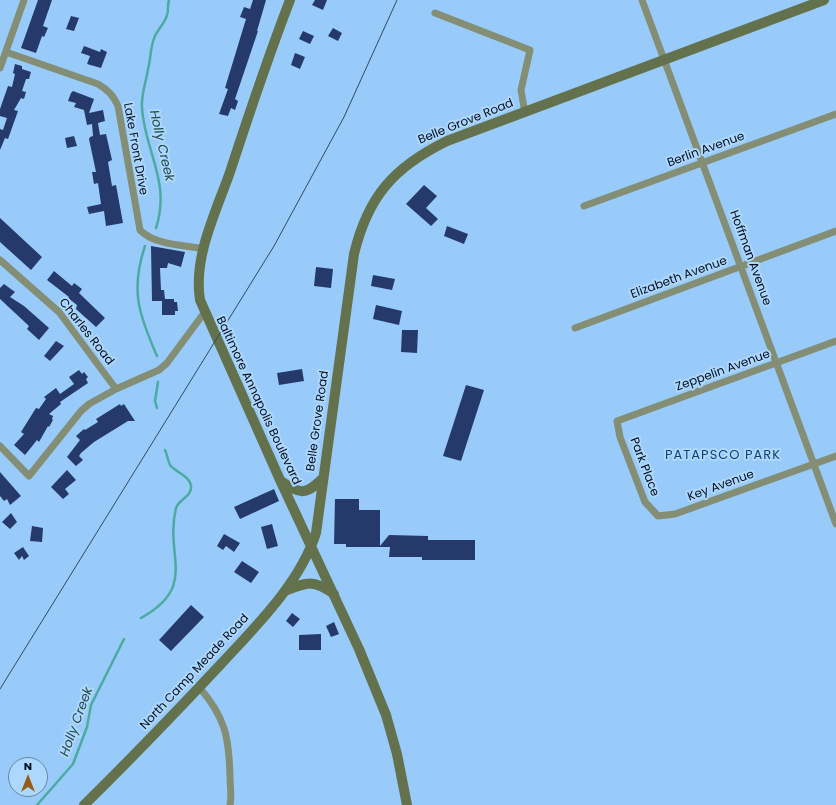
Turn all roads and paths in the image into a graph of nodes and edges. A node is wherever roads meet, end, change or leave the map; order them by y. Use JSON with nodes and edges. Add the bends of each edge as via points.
{"nodes":[{"id":1,"x":24,"y":0,"type":"edge"},
{"id":2,"x":290,"y":0,"type":"edge"},
{"id":3,"x":642,"y":0,"type":"edge"},
{"id":4,"x":824,"y":0,"type":"edge"},
{"id":5,"x":435,"y":13,"type":"dead end"},
{"id":6,"x":6,"y":52,"type":"junction"},
{"id":7,"x":664,"y":60,"type":"junction"},
{"id":8,"x":0,"y":68,"type":"edge"},
{"id":9,"x":525,"y":113,"type":"junction"},
{"id":10,"x":836,"y":114,"type":"edge"},
{"id":11,"x":703,"y":163,"type":"junction"},
{"id":12,"x":584,"y":206,"type":"dead end"},
{"id":13,"x":836,"y":231,"type":"edge"},
{"id":14,"x":204,"y":249,"type":"junction"},
{"id":15,"x":0,"y":260,"type":"edge"},
{"id":16,"x":742,"y":266,"type":"junction"},
{"id":17,"x":204,"y":313,"type":"junction"},
{"id":18,"x":575,"y":328,"type":"dead end"},
{"id":19,"x":836,"y":341,"type":"edge"},
{"id":20,"x":777,"y":362,"type":"junction"},
{"id":21,"x":116,"y":389,"type":"junction"},
{"id":22,"x":617,"y":422,"type":"joint"},
{"id":23,"x":0,"y":446,"type":"edge"},
{"id":24,"x":836,"y":456,"type":"edge"},
{"id":25,"x":814,"y":464,"type":"junction"},
{"id":26,"x":323,"y":478,"type":"junction"},
{"id":27,"x":280,"y":480,"type":"junction"},
{"id":28,"x":658,"y":516,"type":"joint"},
{"id":29,"x":836,"y":524,"type":"edge"},
{"id":30,"x":312,"y":547,"type":"junction"},
{"id":31,"x":284,"y":591,"type":"junction"},
{"id":32,"x":335,"y":594,"type":"junction"},
{"id":33,"x":199,"y":688,"type":"junction"},
{"id":34,"x":84,"y":805,"type":"edge"},
{"id":35,"x":230,"y":805,"type":"edge"},
{"id":36,"x":407,"y":805,"type":"edge"}],
"edges":[{"from":1,"to":6,"type":"street"},
{"from":2,"to":14,"type":"main road","name":"Baltimore Annapolis Boulevard"},
{"from":3,"to":7,"type":"street","name":"Hoffman Avenue"},
{"from":4,"to":7,"type":"main road","name":"Belle Grove Road"},
{"from":5,"to":9,"type":"street","via":[[530,50],[521,90]]},
{"from":6,"to":8,"type":"street"},
{"from":6,"to":14,"type":"street","name":"Lake Front Drive","via":[[107,89],[114,96],[118,106],[136,220],[140,230],[146,237]]},
{"from":7,"to":9,"type":"main road","name":"Belle Grove Road"},
{"from":7,"to":11,"type":"street","name":"Hoffman Avenue"},
{"from":9,"to":26,"type":"main road","name":"Belle Grove Road","via":[[422,153],[404,166],[388,183],[367,214],[354,254]]},
{"from":10,"to":11,"type":"street","name":"Berlin Avenue"},
{"from":11,"to":12,"type":"street","name":"Berlin Avenue"},
{"from":11,"to":16,"type":"street","name":"Hoffman Avenue"},
{"from":13,"to":16,"type":"street","name":"Elizabeth Avenue"},
{"from":14,"to":17,"type":"main road","name":"Baltimore Annapolis Boulevard","via":[[197,285]]},
{"from":15,"to":21,"type":"street","name":"Charles Road","via":[[59,312]]},
{"from":16,"to":18,"type":"street","name":"Elizabeth Avenue"},
{"from":16,"to":20,"type":"street","name":"Hoffman Avenue"},
{"from":17,"to":21,"type":"street","via":[[159,370]]},
{"from":17,"to":27,"type":"main road","name":"Baltimore Annapolis Boulevard"},
{"from":19,"to":20,"type":"street","name":"Zeppelin Avenue"},
{"from":20,"to":22,"type":"street","name":"Zeppelin Avenue"},
{"from":20,"to":25,"type":"street","name":"Hoffman Avenue"},
{"from":21,"to":23,"type":"street","via":[[81,411],[29,476]]},
{"from":22,"to":28,"type":"street","name":"Park Place","via":[[620,437],[645,502]]},
{"from":24,"to":25,"type":"street","name":"Key Avenue"},
{"from":25,"to":28,"type":"street","name":"Key Avenue","via":[[675,514]]},
{"from":25,"to":29,"type":"street","name":"Hoffman Avenue"},
{"from":26,"to":27,"type":"main road","via":[[306,492],[293,489]]},
{"from":26,"to":30,"type":"main road","name":"Belle Grove Road"},
{"from":27,"to":30,"type":"main road","name":"Baltimore Annapolis Boulevard"},
{"from":30,"to":31,"type":"main road","name":"North Camp Meade Road"},
{"from":30,"to":32,"type":"main road","name":"Baltimore Annapolis Boulevard"},
{"from":31,"to":32,"type":"main road","via":[[306,583],[315,583]]},
{"from":31,"to":33,"type":"main road","name":"North Camp Meade Road","via":[[257,625]]},
{"from":32,"to":36,"type":"main road","name":"Baltimore Annapolis Boulevard","via":[[386,715]]},
{"from":33,"to":34,"type":"main road","name":"North Camp Meade Road"},
{"from":33,"to":35,"type":"street","via":[[213,703],[226,734],[229,749]]}]}
